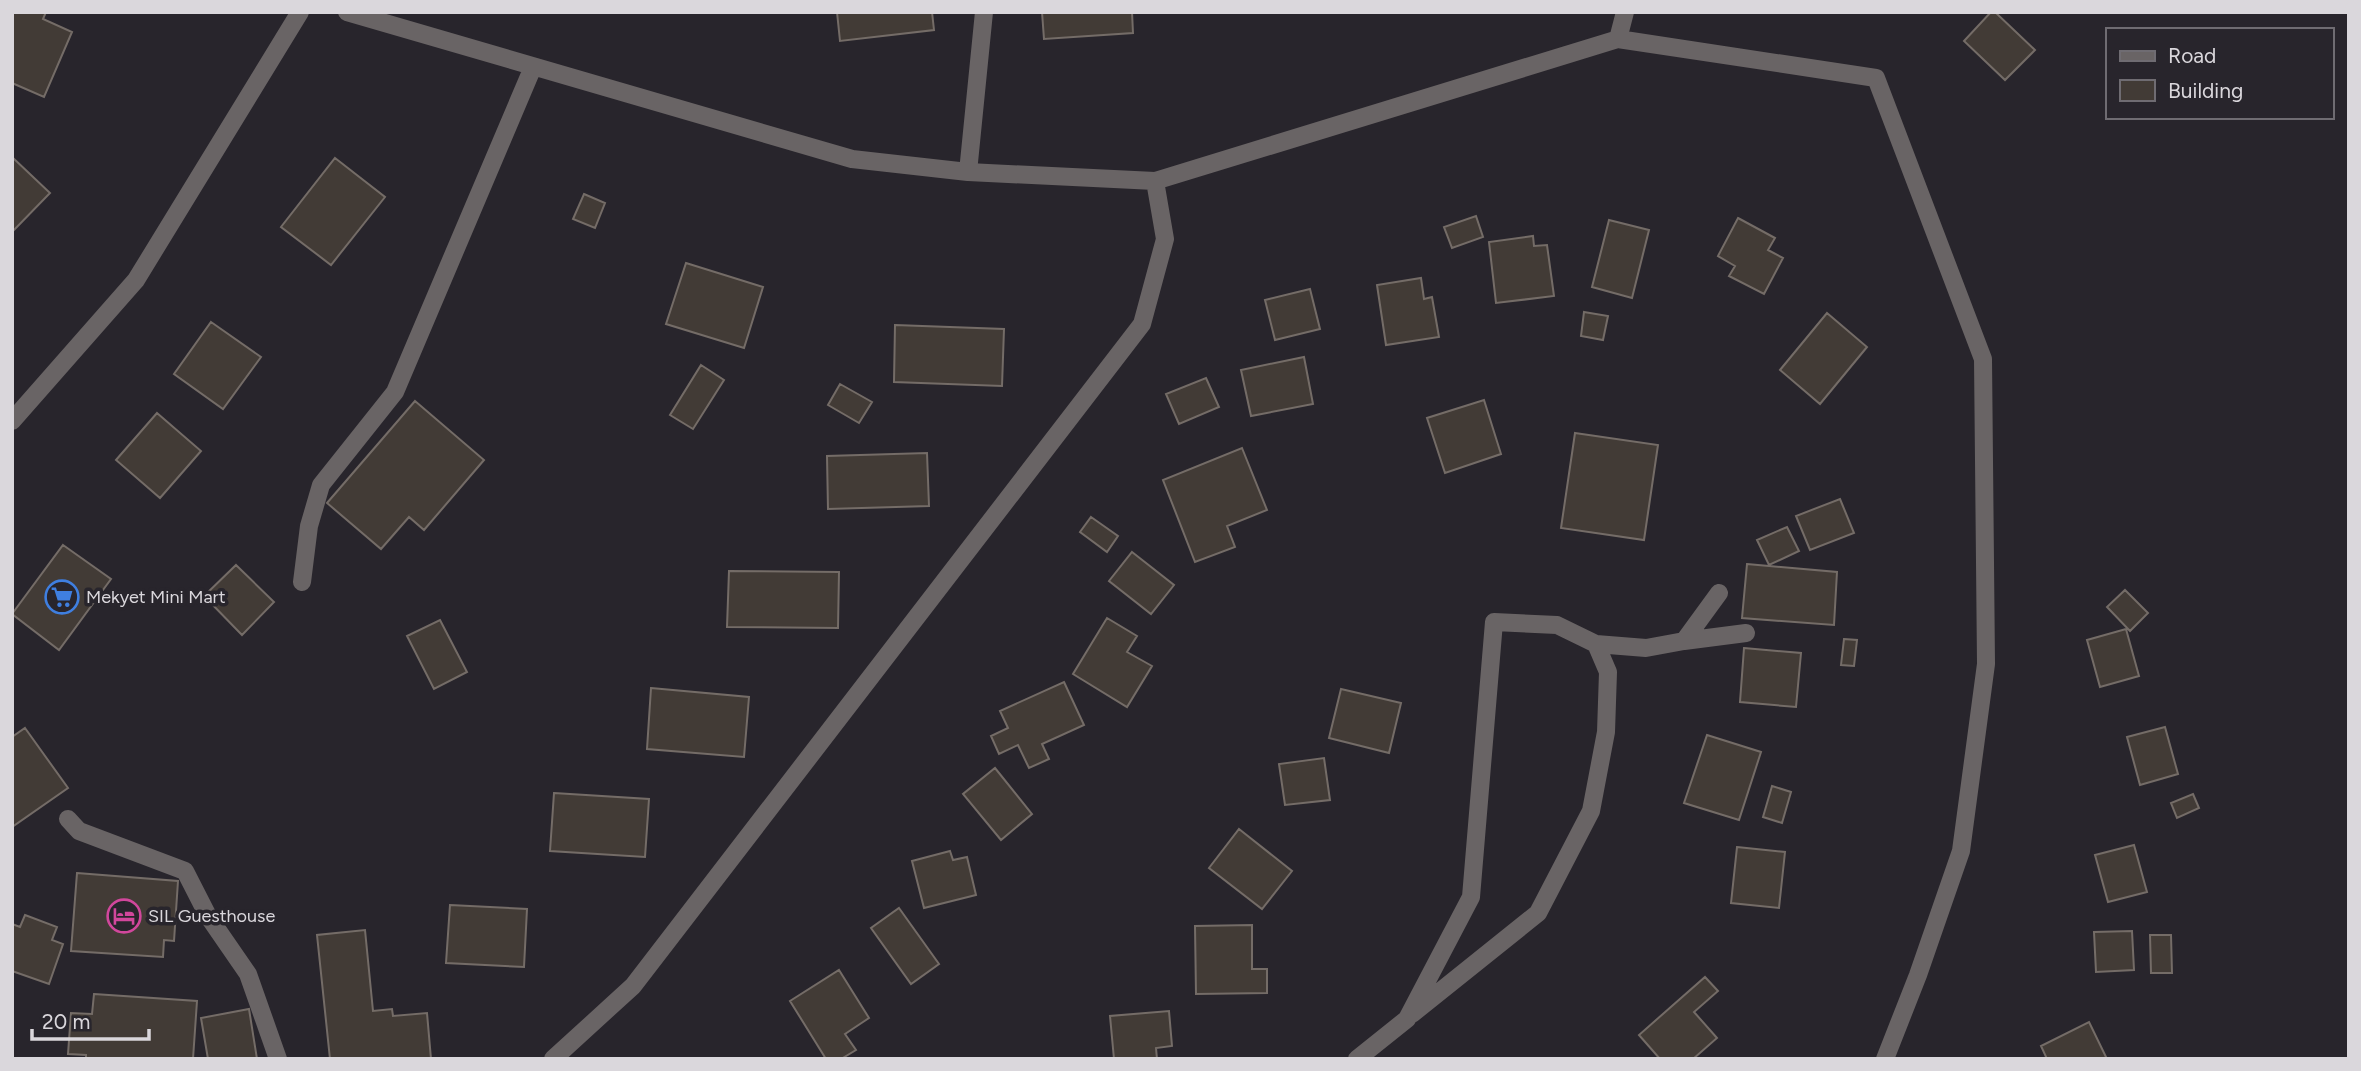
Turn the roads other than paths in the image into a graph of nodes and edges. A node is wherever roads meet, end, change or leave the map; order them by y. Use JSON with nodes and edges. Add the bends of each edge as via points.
{"nodes":[{"id":1,"x":300,"y":12,"type":"edge"},
{"id":2,"x":346,"y":12,"type":"edge"},
{"id":3,"x":984,"y":12,"type":"edge"},
{"id":4,"x":1625,"y":12,"type":"edge"},
{"id":5,"x":1619,"y":39,"type":"junction"},
{"id":6,"x":533,"y":66,"type":"junction"},
{"id":7,"x":968,"y":172,"type":"junction"},
{"id":8,"x":1156,"y":181,"type":"junction"},
{"id":9,"x":12,"y":421,"type":"edge"},
{"id":10,"x":302,"y":582,"type":"dead end"},
{"id":11,"x":1719,"y":593,"type":"dead end"},
{"id":12,"x":1746,"y":633,"type":"dead end"},
{"id":13,"x":1684,"y":641,"type":"junction"},
{"id":14,"x":1596,"y":644,"type":"junction"},
{"id":15,"x":68,"y":819,"type":"dead end"},
{"id":16,"x":1406,"y":1019,"type":"junction"},
{"id":17,"x":278,"y":1059,"type":"edge"},
{"id":18,"x":553,"y":1059,"type":"edge"},
{"id":19,"x":1357,"y":1059,"type":"edge"},
{"id":20,"x":1885,"y":1059,"type":"edge"}],
"edges":[{"from":1,"to":9,"type":"street","via":[[136,280]]},
{"from":2,"to":6,"type":"street"},
{"from":3,"to":7,"type":"street"},
{"from":4,"to":5,"type":"street"},
{"from":5,"to":8,"type":"street"},
{"from":5,"to":20,"type":"street","via":[[1876,78],[1983,359],[1986,664],[1961,851]]},
{"from":6,"to":7,"type":"street","via":[[852,159]]},
{"from":6,"to":10,"type":"street","via":[[395,392],[321,485],[309,526]]},
{"from":7,"to":8,"type":"street"},
{"from":8,"to":18,"type":"street","via":[[1165,239],[1142,324],[633,986]]},
{"from":11,"to":13,"type":"street"},
{"from":12,"to":13,"type":"street"},
{"from":13,"to":14,"type":"street","via":[[1646,648]]},
{"from":14,"to":16,"type":"street","via":[[1608,672],[1606,732],[1591,811],[1538,913]]},
{"from":14,"to":16,"type":"street","via":[[1557,625],[1494,622],[1471,897]]},
{"from":15,"to":17,"type":"street","via":[[79,831],[185,871],[208,916],[247,974]]},
{"from":16,"to":19,"type":"street"}]}
